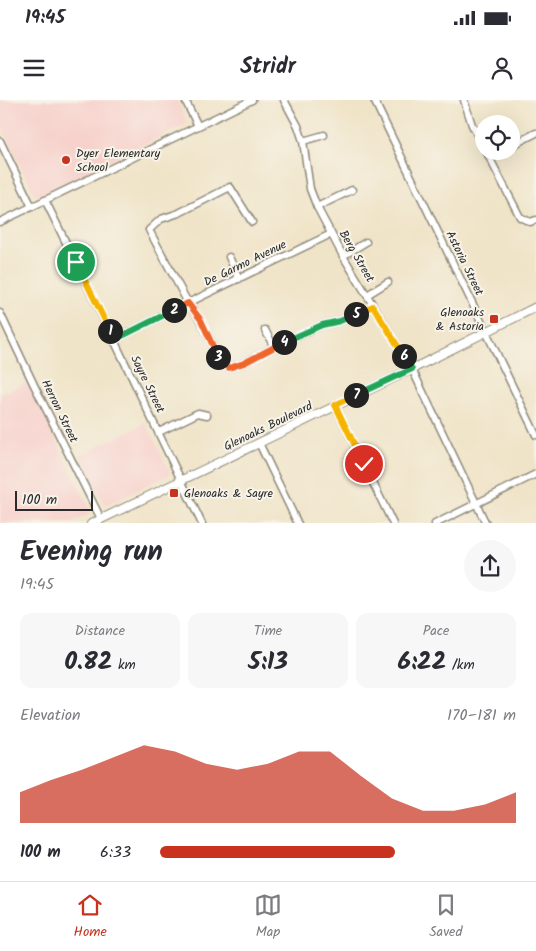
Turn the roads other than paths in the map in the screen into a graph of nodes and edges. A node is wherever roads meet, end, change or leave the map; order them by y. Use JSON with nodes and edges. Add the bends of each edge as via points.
{"nodes":[{"id":1,"x":185,"y":100,"type":"edge"},
{"id":2,"x":252,"y":100,"type":"edge"},
{"id":3,"x":284,"y":100,"type":"edge"},
{"id":4,"x":374,"y":100,"type":"edge"},
{"id":5,"x":464,"y":100,"type":"edge"},
{"id":6,"x":198,"y":126,"type":"junction"},
{"id":7,"x":475,"y":130,"type":"edge"},
{"id":8,"x":536,"y":133,"type":"edge"},
{"id":9,"x":324,"y":135,"type":"dead end"},
{"id":10,"x":303,"y":141,"type":"junction"},
{"id":11,"x":520,"y":141,"type":"edge"},
{"id":12,"x":0,"y":142,"type":"edge"},
{"id":13,"x":491,"y":160,"type":"edge"},
{"id":14,"x":352,"y":190,"type":"dead end"},
{"id":15,"x":45,"y":200,"type":"junction"},
{"id":16,"x":32,"y":207,"type":"junction"},
{"id":17,"x":317,"y":207,"type":"junction"},
{"id":18,"x":533,"y":221,"type":"edge"},
{"id":19,"x":0,"y":222,"type":"edge"},
{"id":20,"x":252,"y":222,"type":"dead end"},
{"id":21,"x":331,"y":234,"type":"junction"},
{"id":22,"x":366,"y":242,"type":"dead end"},
{"id":23,"x":343,"y":256,"type":"junction"},
{"id":24,"x":229,"y":257,"type":"dead end"},
{"id":25,"x":239,"y":279,"type":"junction"},
{"id":26,"x":388,"y":282,"type":"dead end"},
{"id":27,"x":367,"y":295,"type":"junction"},
{"id":28,"x":188,"y":303,"type":"junction"},
{"id":29,"x":373,"y":306,"type":"junction"},
{"id":30,"x":536,"y":307,"type":"edge"},
{"id":31,"x":0,"y":313,"type":"edge"},
{"id":32,"x":264,"y":330,"type":"dead end"},
{"id":33,"x":486,"y":332,"type":"junction"},
{"id":34,"x":114,"y":340,"type":"junction"},
{"id":35,"x":274,"y":347,"type":"junction"},
{"id":36,"x":412,"y":369,"type":"junction"},
{"id":37,"x":335,"y":405,"type":"junction"},
{"id":38,"x":207,"y":415,"type":"dead end"},
{"id":39,"x":159,"y":432,"type":"junction"},
{"id":40,"x":536,"y":435,"type":"edge"},
{"id":41,"x":259,"y":443,"type":"junction"},
{"id":42,"x":536,"y":474,"type":"edge"},
{"id":43,"x":181,"y":481,"type":"junction"},
{"id":44,"x":476,"y":503,"type":"junction"},
{"id":45,"x":106,"y":519,"type":"edge"},
{"id":46,"x":94,"y":523,"type":"edge"},
{"id":47,"x":202,"y":523,"type":"edge"},
{"id":48,"x":298,"y":523,"type":"edge"},
{"id":49,"x":393,"y":523,"type":"edge"},
{"id":50,"x":437,"y":523,"type":"edge"},
{"id":51,"x":486,"y":523,"type":"edge"}],
"edges":[{"from":1,"to":6,"type":"street"},
{"from":2,"to":6,"type":"street"},
{"from":3,"to":10,"type":"street","name":"Berg Street"},
{"from":4,"to":33,"type":"street","name":"Astoria Street"},
{"from":5,"to":7,"type":"street"},
{"from":6,"to":15,"type":"street"},
{"from":8,"to":11,"type":"street"},
{"from":9,"to":10,"type":"street"},
{"from":10,"to":17,"type":"street","name":"Berg Street","via":[[310,189]]},
{"from":12,"to":16,"type":"street"},
{"from":13,"to":18,"type":"street","via":[[520,217]]},
{"from":14,"to":17,"type":"street"},
{"from":15,"to":16,"type":"street"},
{"from":15,"to":34,"type":"street","name":"Sayre Street"},
{"from":16,"to":19,"type":"street"},
{"from":17,"to":21,"type":"street","name":"Berg Street"},
{"from":20,"to":28,"type":"street","via":[[230,187],[161,219],[149,230]]},
{"from":21,"to":23,"type":"street","name":"Berg Street"},
{"from":21,"to":25,"type":"street","name":"De Garmo Avenue"},
{"from":22,"to":23,"type":"street"},
{"from":23,"to":27,"type":"street","name":"Berg Street"},
{"from":24,"to":25,"type":"street"},
{"from":25,"to":28,"type":"street","name":"De Garmo Avenue"},
{"from":26,"to":27,"type":"street"},
{"from":27,"to":29,"type":"street","name":"Berg Street"},
{"from":28,"to":34,"type":"street","name":"De Garmo Avenue"},
{"from":28,"to":35,"type":"street","via":[[201,320],[219,358],[229,368]]},
{"from":29,"to":35,"type":"street"},
{"from":29,"to":36,"type":"street","name":"Berg Street"},
{"from":30,"to":33,"type":"main road","name":"Glenoaks Boulevard"},
{"from":31,"to":45,"type":"street","name":"Herron Street"},
{"from":32,"to":35,"type":"street"},
{"from":33,"to":36,"type":"main road","name":"Glenoaks Boulevard"},
{"from":33,"to":40,"type":"street","name":"Astoria Street"},
{"from":34,"to":39,"type":"street","name":"Sayre Street"},
{"from":36,"to":37,"type":"main road","name":"Glenoaks Boulevard"},
{"from":36,"to":44,"type":"street","name":"Berg Street"},
{"from":37,"to":41,"type":"main road","name":"Glenoaks Boulevard"},
{"from":37,"to":49,"type":"street"},
{"from":38,"to":39,"type":"street","via":[[198,413]]},
{"from":39,"to":43,"type":"street","name":"Sayre Street"},
{"from":41,"to":43,"type":"main road","name":"Glenoaks Boulevard"},
{"from":41,"to":48,"type":"street"},
{"from":42,"to":44,"type":"street"},
{"from":43,"to":45,"type":"main road","name":"Glenoaks Boulevard"},
{"from":43,"to":47,"type":"street","name":"Sayre Street"},
{"from":44,"to":50,"type":"street"},
{"from":44,"to":51,"type":"street","name":"Berg Street"},
{"from":45,"to":46,"type":"main road","name":"Glenoaks Boulevard"}]}
